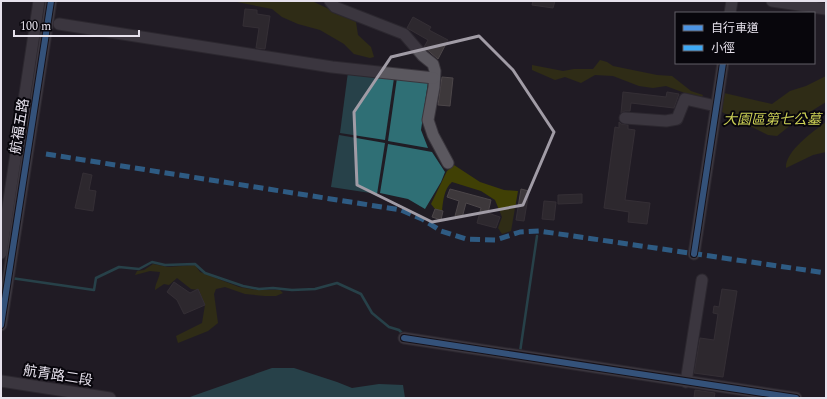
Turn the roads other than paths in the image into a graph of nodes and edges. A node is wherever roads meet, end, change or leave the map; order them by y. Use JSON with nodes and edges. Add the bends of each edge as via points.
{"nodes":[{"id":1,"x":39,"y":1,"type":"edge"},
{"id":2,"x":51,"y":1,"type":"edge"},
{"id":3,"x":330,"y":1,"type":"edge"},
{"id":4,"x":732,"y":1,"type":"edge"},
{"id":5,"x":772,"y":1,"type":"edge"},
{"id":6,"x":826,"y":9,"type":"edge"},
{"id":7,"x":730,"y":12,"type":"edge"},
{"id":8,"x":60,"y":24,"type":"dead end"},
{"id":9,"x":723,"y":64,"type":"edge"},
{"id":10,"x":434,"y":78,"type":"junction"},
{"id":11,"x":716,"y":106,"type":"junction"},
{"id":12,"x":625,"y":118,"type":"dead end"},
{"id":13,"x":448,"y":163,"type":"dead end"},
{"id":14,"x":8,"y":221,"type":"edge"},
{"id":15,"x":1,"y":253,"type":"edge"},
{"id":16,"x":694,"y":254,"type":"dead end"},
{"id":17,"x":702,"y":280,"type":"dead end"},
{"id":18,"x":1,"y":325,"type":"edge"},
{"id":19,"x":404,"y":338,"type":"dead end"},
{"id":20,"x":1,"y":381,"type":"edge"},
{"id":21,"x":686,"y":382,"type":"junction"},
{"id":22,"x":110,"y":398,"type":"edge"},
{"id":23,"x":796,"y":398,"type":"edge"}],
"edges":[{"from":1,"to":14,"type":"street","name":"航福五路"},
{"from":2,"to":14,"type":"street","name":"航福五路"},
{"from":3,"to":10,"type":"street","via":[[335,7],[404,34],[433,64]]},
{"from":4,"to":7,"type":"street"},
{"from":5,"to":6,"type":"street"},
{"from":8,"to":10,"type":"street","via":[[332,67]]},
{"from":9,"to":11,"type":"street"},
{"from":10,"to":13,"type":"street","via":[[428,120]]},
{"from":11,"to":12,"type":"street","via":[[685,99],[677,119],[666,121]]},
{"from":11,"to":16,"type":"street"},
{"from":14,"to":15,"type":"street","name":"航福五路"},
{"from":14,"to":18,"type":"street","name":"航福五路"},
{"from":17,"to":21,"type":"street"},
{"from":19,"to":21,"type":"street"},
{"from":20,"to":22,"type":"street","name":"航青路二段"},
{"from":21,"to":23,"type":"street"}]}
